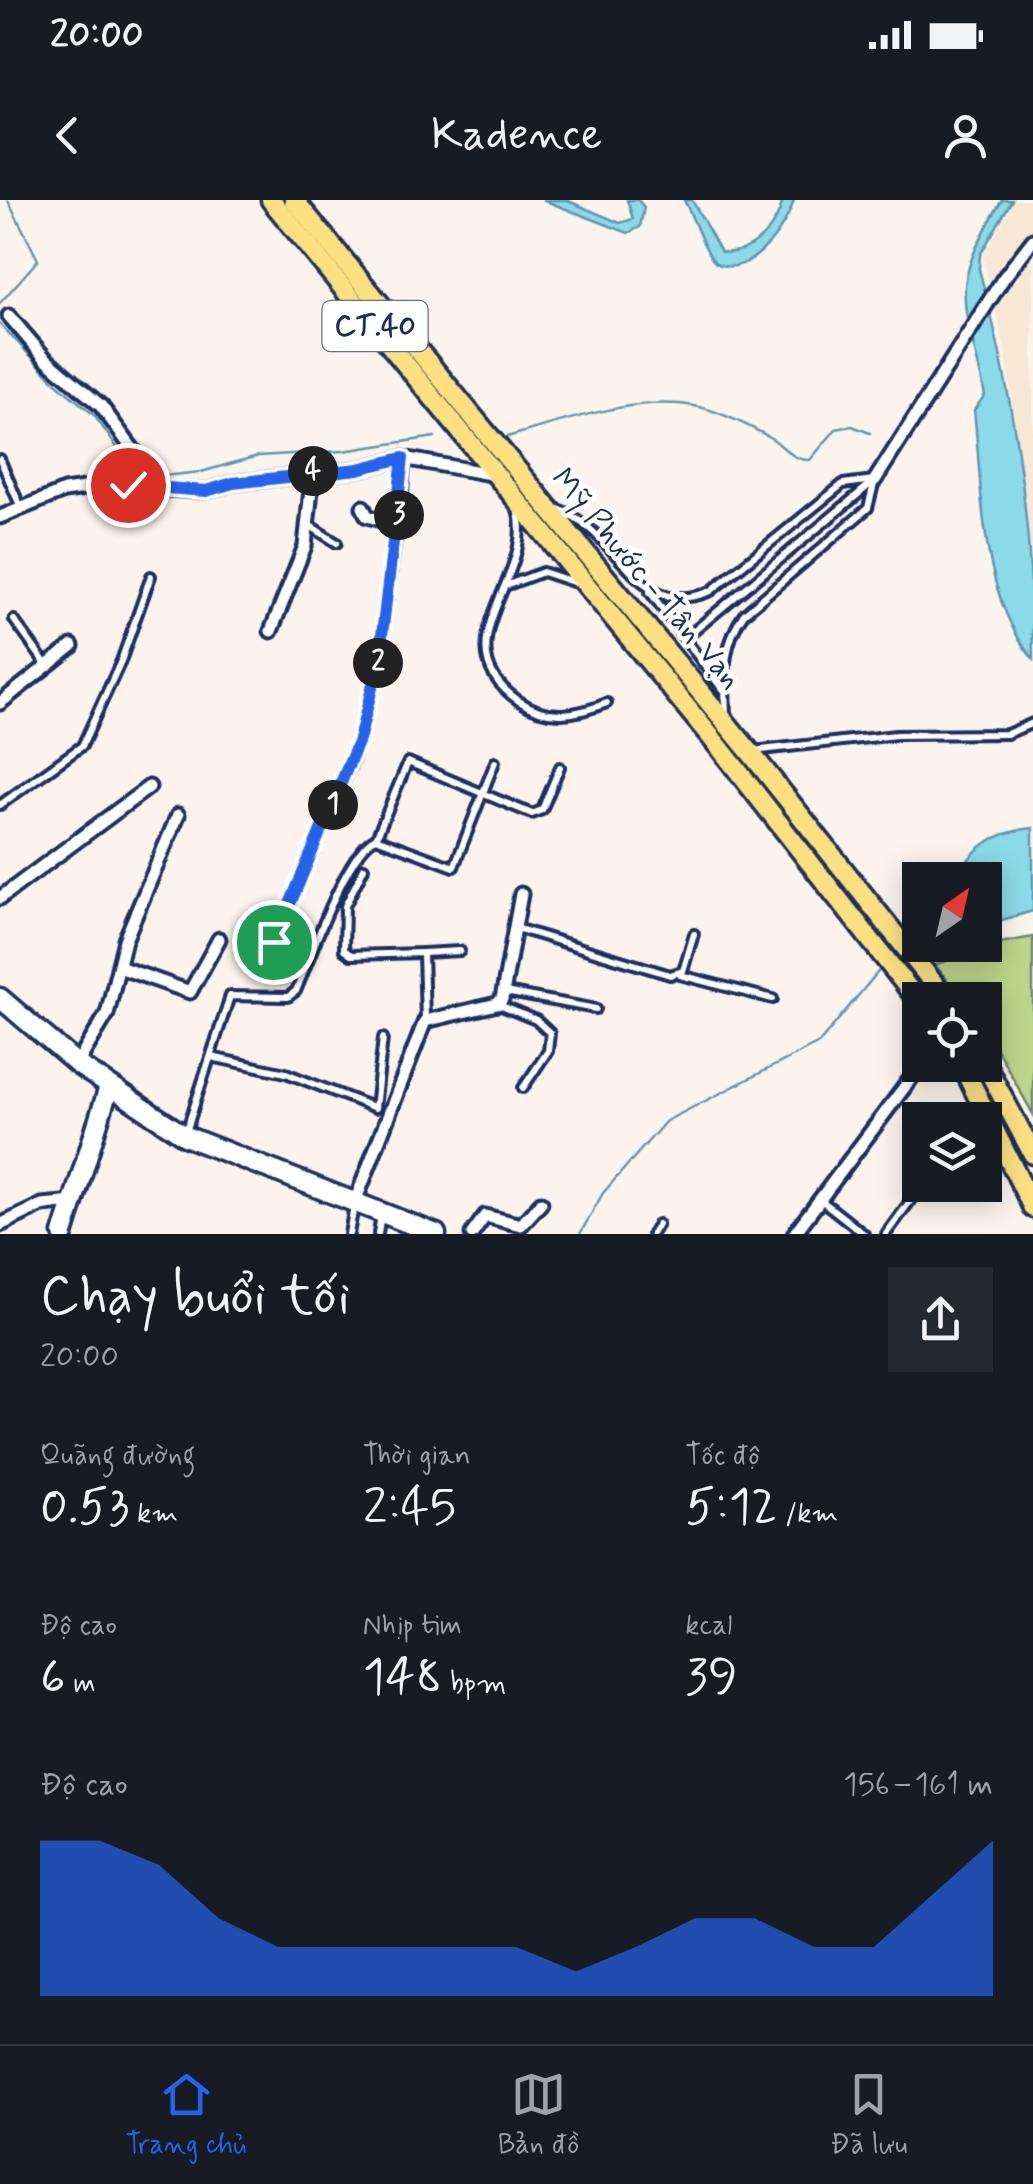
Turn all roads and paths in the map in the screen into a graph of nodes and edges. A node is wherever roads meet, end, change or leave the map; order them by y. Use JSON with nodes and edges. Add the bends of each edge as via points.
{"nodes":[{"id":1,"x":271,"y":200,"type":"edge"},
{"id":2,"x":294,"y":200,"type":"edge"},
{"id":3,"x":1033,"y":240,"type":"edge"},
{"id":4,"x":9,"y":316,"type":"dead end"},
{"id":5,"x":403,"y":458,"type":"junction"},
{"id":6,"x":0,"y":460,"type":"edge"},
{"id":7,"x":313,"y":471,"type":"junction"},
{"id":8,"x":496,"y":475,"type":"junction"},
{"id":9,"x":875,"y":480,"type":"junction"},
{"id":10,"x":130,"y":482,"type":"junction"},
{"id":11,"x":509,"y":491,"type":"junction"},
{"id":12,"x":544,"y":503,"type":"junction"},
{"id":13,"x":364,"y":507,"type":"dead end"},
{"id":14,"x":21,"y":510,"type":"junction"},
{"id":15,"x":0,"y":516,"type":"edge"},
{"id":16,"x":309,"y":525,"type":"junction"},
{"id":17,"x":398,"y":525,"type":"junction"},
{"id":18,"x":337,"y":542,"type":"dead end"},
{"id":19,"x":150,"y":576,"type":"dead end"},
{"id":20,"x":504,"y":588,"type":"junction"},
{"id":21,"x":590,"y":590,"type":"junction"},
{"id":22,"x":649,"y":590,"type":"junction"},
{"id":23,"x":14,"y":620,"type":"dead end"},
{"id":24,"x":694,"y":630,"type":"dead end"},
{"id":25,"x":271,"y":631,"type":"dead end"},
{"id":26,"x":72,"y":646,"type":"dead end"},
{"id":27,"x":49,"y":668,"type":"junction"},
{"id":28,"x":2,"y":696,"type":"edge"},
{"id":29,"x":725,"y":696,"type":"junction"},
{"id":30,"x":607,"y":703,"type":"dead end"},
{"id":31,"x":726,"y":723,"type":"junction"},
{"id":32,"x":1033,"y":724,"type":"edge"},
{"id":33,"x":750,"y":752,"type":"junction"},
{"id":34,"x":495,"y":762,"type":"dead end"},
{"id":35,"x":560,"y":767,"type":"dead end"},
{"id":36,"x":149,"y":786,"type":"dead end"},
{"id":37,"x":482,"y":792,"type":"junction"},
{"id":38,"x":0,"y":805,"type":"edge"},
{"id":39,"x":178,"y":815,"type":"dead end"},
{"id":40,"x":376,"y":838,"type":"junction"},
{"id":41,"x":364,"y":868,"type":"dead end"},
{"id":42,"x":521,"y":894,"type":"dead end"},
{"id":43,"x":0,"y":898,"type":"edge"},
{"id":44,"x":516,"y":928,"type":"junction"},
{"id":45,"x":694,"y":934,"type":"dead end"},
{"id":46,"x":219,"y":938,"type":"dead end"},
{"id":47,"x":274,"y":942,"type":"dead end"},
{"id":48,"x":460,"y":951,"type":"dead end"},
{"id":49,"x":423,"y":953,"type":"junction"},
{"id":50,"x":118,"y":967,"type":"junction"},
{"id":51,"x":678,"y":974,"type":"junction"},
{"id":52,"x":905,"y":982,"type":"edge"},
{"id":53,"x":934,"y":982,"type":"edge"},
{"id":54,"x":505,"y":992,"type":"junction"},
{"id":55,"x":0,"y":998,"type":"edge"},
{"id":56,"x":774,"y":999,"type":"dead end"},
{"id":57,"x":498,"y":1004,"type":"junction"},
{"id":58,"x":596,"y":1010,"type":"dead end"},
{"id":59,"x":425,"y":1021,"type":"junction"},
{"id":60,"x":383,"y":1038,"type":"dead end"},
{"id":61,"x":211,"y":1057,"type":"junction"},
{"id":62,"x":77,"y":1064,"type":"junction"},
{"id":63,"x":909,"y":1082,"type":"edge"},
{"id":64,"x":995,"y":1082,"type":"edge"},
{"id":65,"x":108,"y":1088,"type":"junction"},
{"id":66,"x":523,"y":1088,"type":"dead end"},
{"id":67,"x":185,"y":1136,"type":"junction"},
{"id":68,"x":1002,"y":1142,"type":"edge"},
{"id":69,"x":1033,"y":1154,"type":"edge"},
{"id":70,"x":820,"y":1200,"type":"junction"},
{"id":71,"x":74,"y":1202,"type":"junction"},
{"id":72,"x":355,"y":1202,"type":"junction"},
{"id":73,"x":910,"y":1202,"type":"edge"},
{"id":74,"x":540,"y":1203,"type":"dead end"},
{"id":75,"x":1033,"y":1208,"type":"edge"},
{"id":76,"x":381,"y":1212,"type":"junction"},
{"id":77,"x":470,"y":1212,"type":"dead end"},
{"id":78,"x":485,"y":1216,"type":"junction"},
{"id":79,"x":658,"y":1224,"type":"dead end"},
{"id":80,"x":0,"y":1226,"type":"edge"},
{"id":81,"x":64,"y":1234,"type":"edge"},
{"id":82,"x":349,"y":1234,"type":"edge"},
{"id":83,"x":378,"y":1234,"type":"edge"},
{"id":84,"x":436,"y":1234,"type":"edge"},
{"id":85,"x":472,"y":1234,"type":"edge"},
{"id":86,"x":652,"y":1234,"type":"edge"},
{"id":87,"x":794,"y":1234,"type":"edge"},
{"id":88,"x":864,"y":1234,"type":"edge"},
{"id":89,"x":886,"y":1234,"type":"edge"}],
"edges":[{"from":1,"to":8,"type":"main road","name":"Mỹ Phước - Tân Vạn","number":"CT.40"},
{"from":2,"to":12,"type":"main road","name":"Mỹ Phước - Tân Vạn","number":"CT.40"},
{"from":3,"to":9,"type":"street"},
{"from":4,"to":10,"type":"street","via":[[101,406],[140,464]]},
{"from":5,"to":7,"type":"street"},
{"from":5,"to":8,"type":"street"},
{"from":5,"to":17,"type":"street"},
{"from":6,"to":14,"type":"lane"},
{"from":7,"to":10,"type":"street","via":[[206,491]]},
{"from":7,"to":16,"type":"street"},
{"from":8,"to":11,"type":"main road","name":"Mỹ Phước - Tân Vạn"},
{"from":9,"to":22,"type":"lane","via":[[844,484],[712,591],[692,599]]},
{"from":9,"to":24,"type":"lane"},
{"from":9,"to":29,"type":"lane","via":[[868,508],[738,622],[726,650]]},
{"from":10,"to":14,"type":"street","via":[[64,492]]},
{"from":11,"to":20,"type":"lane","via":[[522,532]]},
{"from":11,"to":21,"type":"main road","name":"Mỹ Phước - Tân Vạn"},
{"from":12,"to":22,"type":"lane","via":[[593,527]]},
{"from":12,"to":31,"type":"main road","name":"Mỹ Phước - Tân Vạn"},
{"from":13,"to":17,"type":"street","via":[[367,516]]},
{"from":14,"to":15,"type":"street"},
{"from":16,"to":18,"type":"lane"},
{"from":16,"to":25,"type":"street"},
{"from":17,"to":47,"type":"lane","via":[[379,660],[354,759]]},
{"from":19,"to":38,"type":"lane","via":[[82,746]]},
{"from":20,"to":21,"type":"lane","via":[[543,572]]},
{"from":20,"to":30,"type":"lane","via":[[487,628],[498,680],[516,699],[556,716]]},
{"from":21,"to":52,"type":"main road","name":"Mỹ Phước - Tân Vạn"},
{"from":22,"to":29,"type":"lane"},
{"from":23,"to":27,"type":"lane"},
{"from":26,"to":27,"type":"street"},
{"from":27,"to":28,"type":"street"},
{"from":29,"to":31,"type":"lane"},
{"from":31,"to":33,"type":"main road","name":"Mỹ Phước - Tân Vạn"},
{"from":32,"to":33,"type":"lane","via":[[1007,734],[869,737]]},
{"from":33,"to":53,"type":"main road","name":"Mỹ Phước - Tân Vạn"},
{"from":34,"to":37,"type":"lane"},
{"from":35,"to":37,"type":"lane","via":[[538,814]]},
{"from":36,"to":43,"type":"street"},
{"from":37,"to":40,"type":"lane","via":[[408,762]]},
{"from":37,"to":40,"type":"lane","via":[[454,867]]},
{"from":39,"to":50,"type":"street"},
{"from":40,"to":61,"type":"lane","via":[[358,854],[296,991],[230,996]]},
{"from":41,"to":49,"type":"lane","via":[[341,919],[344,950]]},
{"from":42,"to":44,"type":"street"},
{"from":44,"to":51,"type":"lane"},
{"from":44,"to":54,"type":"street"},
{"from":45,"to":51,"type":"lane"},
{"from":46,"to":50,"type":"street","via":[[190,992]]},
{"from":48,"to":49,"type":"lane"},
{"from":49,"to":59,"type":"lane"},
{"from":50,"to":62,"type":"street","via":[[107,1014]]},
{"from":51,"to":56,"type":"lane"},
{"from":54,"to":57,"type":"street"},
{"from":54,"to":58,"type":"lane"},
{"from":55,"to":62,"type":"main road"},
{"from":57,"to":59,"type":"street"},
{"from":57,"to":66,"type":"lane","via":[[550,1033],[548,1051]]},
{"from":59,"to":72,"type":"street"},
{"from":60,"to":61,"type":"lane","via":[[376,1108],[286,1073]]},
{"from":61,"to":67,"type":"lane"},
{"from":62,"to":65,"type":"main road"},
{"from":63,"to":70,"type":"street"},
{"from":64,"to":69,"type":"main road"},
{"from":65,"to":67,"type":"main road"},
{"from":65,"to":71,"type":"main road"},
{"from":67,"to":72,"type":"main road"},
{"from":68,"to":75,"type":"main road"},
{"from":70,"to":87,"type":"street"},
{"from":70,"to":88,"type":"lane"},
{"from":71,"to":80,"type":"street","via":[[42,1205]]},
{"from":71,"to":81,"type":"main road"},
{"from":72,"to":76,"type":"main road"},
{"from":72,"to":82,"type":"lane"},
{"from":73,"to":89,"type":"lane"},
{"from":74,"to":78,"type":"street","via":[[518,1226]]},
{"from":76,"to":83,"type":"lane"},
{"from":76,"to":84,"type":"main road"},
{"from":77,"to":78,"type":"street"},
{"from":78,"to":85,"type":"street"},
{"from":79,"to":86,"type":"lane"}]}
